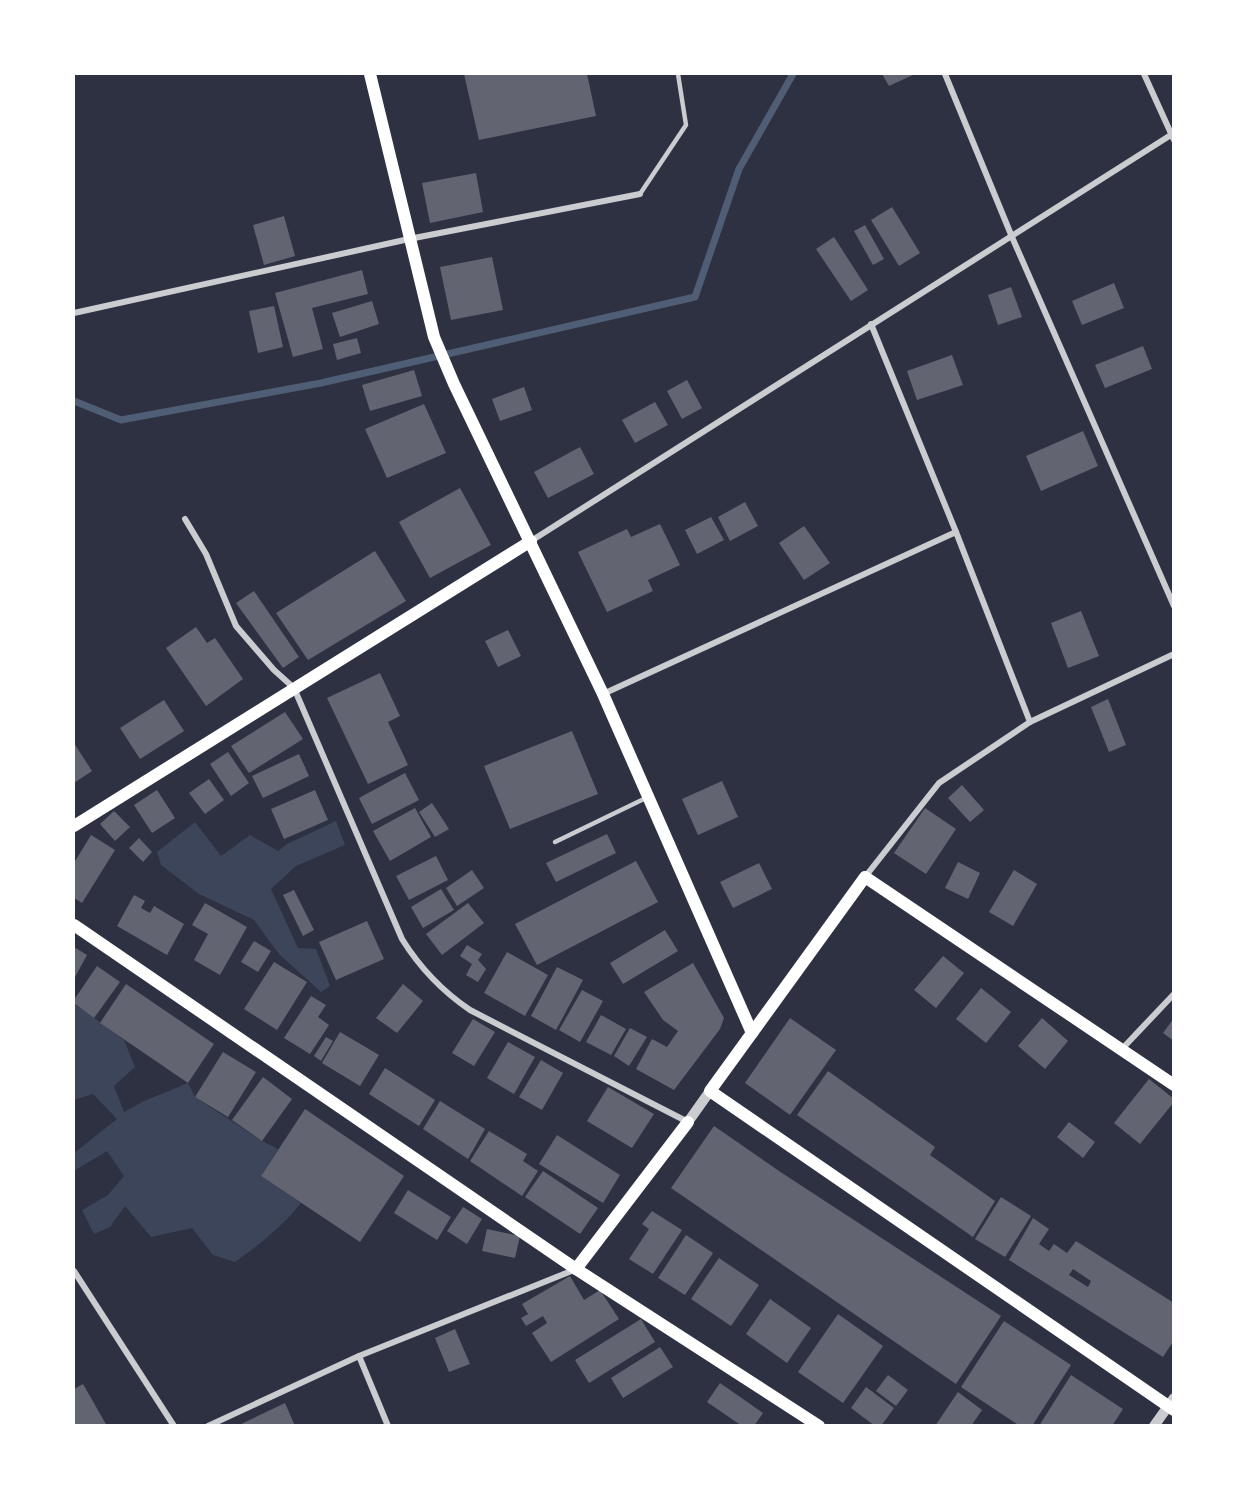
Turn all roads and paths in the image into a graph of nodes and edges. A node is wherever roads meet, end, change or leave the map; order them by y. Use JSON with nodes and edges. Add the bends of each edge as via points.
{"nodes":[{"id":1,"x":370,"y":74,"type":"edge"},
{"id":2,"x":678,"y":74,"type":"edge"},
{"id":3,"x":945,"y":74,"type":"edge"},
{"id":4,"x":1144,"y":74,"type":"edge"},
{"id":5,"x":1173,"y":136,"type":"edge"},
{"id":6,"x":640,"y":194,"type":"joint"},
{"id":7,"x":1012,"y":237,"type":"junction"},
{"id":8,"x":409,"y":239,"type":"junction"},
{"id":9,"x":74,"y":313,"type":"edge"},
{"id":10,"x":871,"y":324,"type":"junction"},
{"id":11,"x":184,"y":519,"type":"dead end"},
{"id":12,"x":956,"y":532,"type":"junction"},
{"id":13,"x":531,"y":541,"type":"junction"},
{"id":14,"x":1173,"y":606,"type":"edge"},
{"id":15,"x":1173,"y":654,"type":"edge"},
{"id":16,"x":294,"y":688,"type":"junction"},
{"id":17,"x":603,"y":694,"type":"junction"},
{"id":18,"x":1030,"y":722,"type":"junction"},
{"id":19,"x":648,"y":796,"type":"junction"},
{"id":20,"x":74,"y":826,"type":"edge"},
{"id":21,"x":555,"y":842,"type":"dead end"},
{"id":22,"x":865,"y":877,"type":"junction"},
{"id":23,"x":74,"y":925,"type":"edge"},
{"id":24,"x":1173,"y":994,"type":"edge"},
{"id":25,"x":752,"y":1033,"type":"junction"},
{"id":26,"x":1121,"y":1050,"type":"junction"},
{"id":27,"x":1173,"y":1085,"type":"edge"},
{"id":28,"x":710,"y":1092,"type":"junction"},
{"id":29,"x":688,"y":1122,"type":"junction"},
{"id":30,"x":576,"y":1269,"type":"junction"},
{"id":31,"x":74,"y":1271,"type":"edge"},
{"id":32,"x":359,"y":1356,"type":"junction"},
{"id":33,"x":1172,"y":1405,"type":"edge"},
{"id":34,"x":174,"y":1425,"type":"edge"},
{"id":35,"x":208,"y":1425,"type":"edge"},
{"id":36,"x":388,"y":1425,"type":"edge"},
{"id":37,"x":815,"y":1425,"type":"edge"},
{"id":38,"x":1154,"y":1425,"type":"edge"}],
"edges":[{"from":1,"to":8,"type":"main road"},
{"from":2,"to":6,"type":"lane","via":[[686,126]]},
{"from":3,"to":7,"type":"street"},
{"from":4,"to":5,"type":"street"},
{"from":5,"to":7,"type":"street"},
{"from":6,"to":8,"type":"street"},
{"from":7,"to":10,"type":"street"},
{"from":7,"to":14,"type":"street"},
{"from":8,"to":9,"type":"street"},
{"from":8,"to":13,"type":"main road","via":[[434,337]]},
{"from":10,"to":12,"type":"street"},
{"from":10,"to":13,"type":"street"},
{"from":11,"to":16,"type":"street","via":[[206,554],[236,626]]},
{"from":12,"to":17,"type":"street"},
{"from":12,"to":18,"type":"street"},
{"from":13,"to":16,"type":"main road"},
{"from":13,"to":17,"type":"main road"},
{"from":15,"to":18,"type":"street"},
{"from":16,"to":20,"type":"main road"},
{"from":16,"to":29,"type":"street","via":[[402,939],[428,974],[470,1010]]},
{"from":17,"to":19,"type":"main road"},
{"from":18,"to":22,"type":"street","via":[[939,783]]},
{"from":19,"to":21,"type":"lane"},
{"from":19,"to":25,"type":"main road"},
{"from":22,"to":25,"type":"main road"},
{"from":22,"to":26,"type":"main road"},
{"from":23,"to":30,"type":"main road"},
{"from":24,"to":26,"type":"street"},
{"from":25,"to":28,"type":"main road"},
{"from":26,"to":27,"type":"main road"},
{"from":28,"to":29,"type":"street"},
{"from":28,"to":33,"type":"main road"},
{"from":29,"to":30,"type":"main road"},
{"from":30,"to":32,"type":"street"},
{"from":30,"to":37,"type":"main road"},
{"from":31,"to":34,"type":"street"},
{"from":32,"to":35,"type":"street"},
{"from":32,"to":36,"type":"street"},
{"from":33,"to":38,"type":"street"}]}
